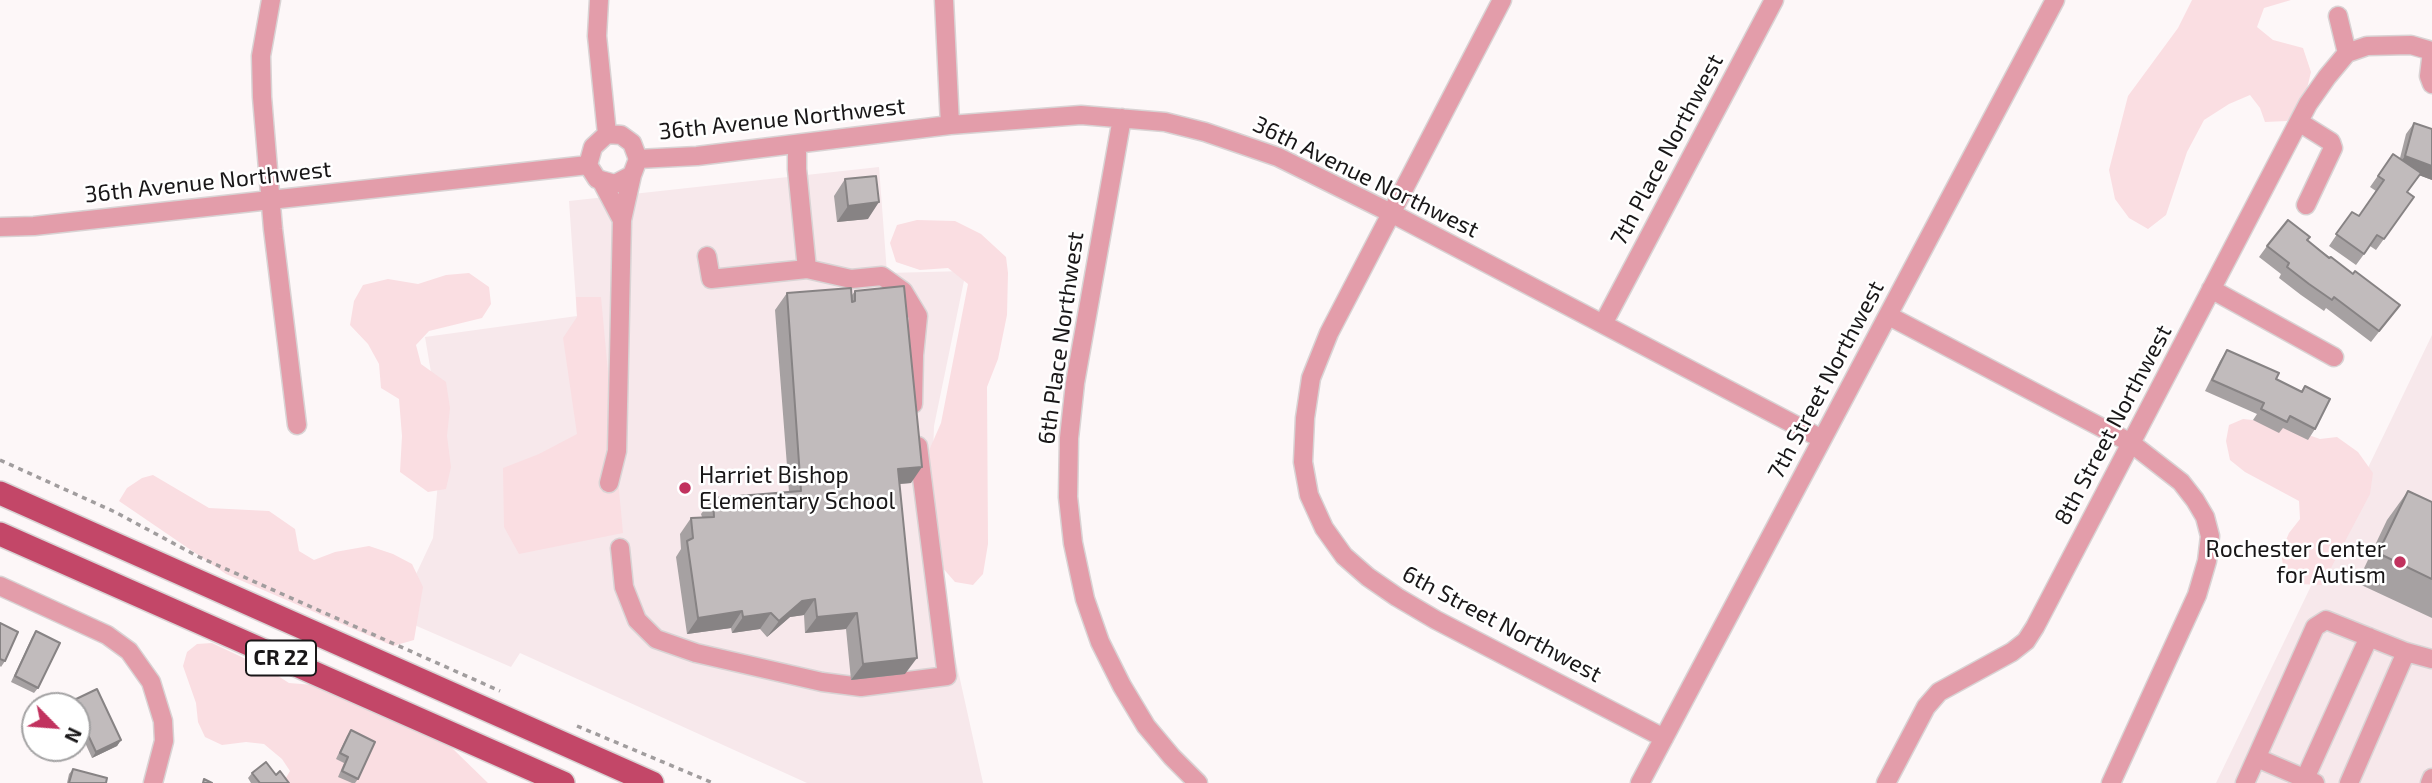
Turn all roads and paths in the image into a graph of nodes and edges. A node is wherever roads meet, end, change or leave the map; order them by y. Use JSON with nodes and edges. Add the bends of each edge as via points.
{"nodes":[{"id":1,"x":271,"y":0,"type":"edge"},
{"id":2,"x":599,"y":0,"type":"edge"},
{"id":3,"x":944,"y":0,"type":"edge"},
{"id":4,"x":1502,"y":0,"type":"edge"},
{"id":5,"x":1774,"y":0,"type":"edge"},
{"id":6,"x":2055,"y":0,"type":"edge"},
{"id":7,"x":2338,"y":16,"type":"dead end"},
{"id":8,"x":2432,"y":51,"type":"edge"},
{"id":9,"x":2347,"y":53,"type":"junction"},
{"id":10,"x":2432,"y":84,"type":"edge"},
{"id":11,"x":1122,"y":118,"type":"junction"},
{"id":12,"x":2299,"y":122,"type":"junction"},
{"id":13,"x":950,"y":125,"type":"junction"},
{"id":14,"x":607,"y":134,"type":"junction"},
{"id":15,"x":797,"y":144,"type":"junction"},
{"id":16,"x":588,"y":165,"type":"junction"},
{"id":17,"x":635,"y":167,"type":"junction"},
{"id":18,"x":601,"y":180,"type":"junction"},
{"id":19,"x":271,"y":200,"type":"junction"},
{"id":20,"x":2306,"y":205,"type":"dead end"},
{"id":21,"x":1391,"y":213,"type":"junction"},
{"id":22,"x":622,"y":220,"type":"junction"},
{"id":23,"x":0,"y":227,"type":"edge"},
{"id":24,"x":707,"y":256,"type":"dead end"},
{"id":25,"x":807,"y":269,"type":"junction"},
{"id":26,"x":2211,"y":289,"type":"junction"},
{"id":27,"x":1889,"y":316,"type":"junction"},
{"id":28,"x":1603,"y":324,"type":"junction"},
{"id":29,"x":2333,"y":357,"type":"dead end"},
{"id":30,"x":297,"y":425,"type":"dead end"},
{"id":31,"x":1822,"y":439,"type":"junction"},
{"id":32,"x":2131,"y":443,"type":"junction"},
{"id":33,"x":0,"y":460,"type":"edge"},
{"id":34,"x":609,"y":482,"type":"dead end"},
{"id":35,"x":0,"y":493,"type":"edge"},
{"id":36,"x":0,"y":534,"type":"edge"},
{"id":37,"x":620,"y":548,"type":"dead end"},
{"id":38,"x":0,"y":586,"type":"edge"},
{"id":39,"x":2369,"y":637,"type":"junction"},
{"id":40,"x":2406,"y":652,"type":"junction"},
{"id":41,"x":2432,"y":659,"type":"edge"},
{"id":42,"x":501,"y":692,"type":"dead end"},
{"id":43,"x":574,"y":724,"type":"dead end"},
{"id":44,"x":1664,"y":737,"type":"junction"},
{"id":45,"x":2256,"y":758,"type":"junction"},
{"id":46,"x":2308,"y":782,"type":"edge"},
{"id":47,"x":153,"y":783,"type":"edge"},
{"id":48,"x":563,"y":783,"type":"edge"},
{"id":49,"x":652,"y":783,"type":"edge"},
{"id":50,"x":713,"y":783,"type":"edge"},
{"id":51,"x":1198,"y":783,"type":"edge"},
{"id":52,"x":1640,"y":783,"type":"edge"},
{"id":53,"x":1886,"y":783,"type":"edge"},
{"id":54,"x":2111,"y":783,"type":"edge"},
{"id":55,"x":2245,"y":783,"type":"edge"},
{"id":56,"x":2349,"y":783,"type":"edge"}],
"edges":[{"from":1,"to":19,"type":"street","via":[[261,56]]},
{"from":2,"to":14,"type":"street","via":[[597,36]]},
{"from":3,"to":13,"type":"street"},
{"from":4,"to":21,"type":"street","name":"6th Street Northwest"},
{"from":5,"to":28,"type":"street","name":"7th Place Northwest"},
{"from":6,"to":27,"type":"street","name":"7th Street Northwest"},
{"from":7,"to":9,"type":"street"},
{"from":8,"to":9,"type":"street","via":[[2386,44]]},
{"from":8,"to":10,"type":"street"},
{"from":9,"to":12,"type":"street","name":"8th Street Northwest"},
{"from":11,"to":13,"type":"street","name":"36th Avenue Northwest","via":[[1081,115]]},
{"from":11,"to":21,"type":"street","name":"36th Avenue Northwest","via":[[1164,122],[1244,143]]},
{"from":11,"to":51,"type":"street","name":"6th Place Northwest","via":[[1075,383],[1068,497],[1073,543],[1085,599],[1122,686],[1146,726]]},
{"from":12,"to":20,"type":"street","via":[[2331,142],[2333,148]]},
{"from":12,"to":26,"type":"street","name":"8th Street Northwest"},
{"from":13,"to":15,"type":"street","name":"36th Avenue Northwest"},
{"from":14,"to":16,"type":"street","via":[[593,147]]},
{"from":14,"to":17,"type":"street","name":"36th Avenue Northwest","via":[[621,135],[632,143]]},
{"from":15,"to":17,"type":"street","name":"36th Avenue Northwest"},
{"from":15,"to":25,"type":"street"},
{"from":16,"to":18,"type":"street"},
{"from":16,"to":19,"type":"street","name":"36th Avenue Northwest"},
{"from":17,"to":18,"type":"street","name":"36th Avenue Northwest","via":[[615,184]]},
{"from":17,"to":22,"type":"street"},
{"from":18,"to":22,"type":"street"},
{"from":19,"to":23,"type":"street","name":"36th Avenue Northwest"},
{"from":19,"to":30,"type":"street"},
{"from":21,"to":28,"type":"street","name":"36th Avenue Northwest"},
{"from":21,"to":44,"type":"street","name":"6th Street Northwest","via":[[1329,333],[1311,379],[1303,462],[1309,495],[1324,527],[1344,556],[1397,597]]},
{"from":22,"to":34,"type":"street","via":[[617,450]]},
{"from":24,"to":25,"type":"street","via":[[711,279]]},
{"from":25,"to":37,"type":"street","via":[[851,279],[882,276],[902,291],[918,316],[916,426],[947,676],[861,687],[696,653],[656,639],[637,620],[624,587]]},
{"from":26,"to":29,"type":"street"},
{"from":26,"to":32,"type":"street","name":"8th Street Northwest"},
{"from":27,"to":31,"type":"street","name":"7th Street Northwest"},
{"from":27,"to":32,"type":"street"},
{"from":28,"to":31,"type":"street","name":"36th Avenue Northwest"},
{"from":31,"to":44,"type":"street","name":"7th Street Northwest"},
{"from":32,"to":53,"type":"street","name":"8th Street Northwest","via":[[2026,641],[1939,692],[1926,706]]},
{"from":32,"to":54,"type":"street","via":[[2181,482],[2205,517],[2210,536],[2197,595]]},
{"from":33,"to":42,"type":"path","via":[[116,512],[199,557]]},
{"from":35,"to":49,"type":"main road","number":"CR 22"},
{"from":36,"to":48,"type":"main road","number":"CR 22"},
{"from":38,"to":47,"type":"street","via":[[107,635],[130,651],[151,682],[163,721],[164,741]]},
{"from":39,"to":40,"type":"street"},
{"from":39,"to":45,"type":"street","via":[[2326,620],[2315,627]]},
{"from":39,"to":46,"type":"street"},
{"from":40,"to":41,"type":"street"},
{"from":40,"to":56,"type":"street"},
{"from":43,"to":50,"type":"path"},
{"from":44,"to":52,"type":"street","name":"7th Street Northwest"},
{"from":45,"to":46,"type":"street"},
{"from":45,"to":55,"type":"street"}]}
